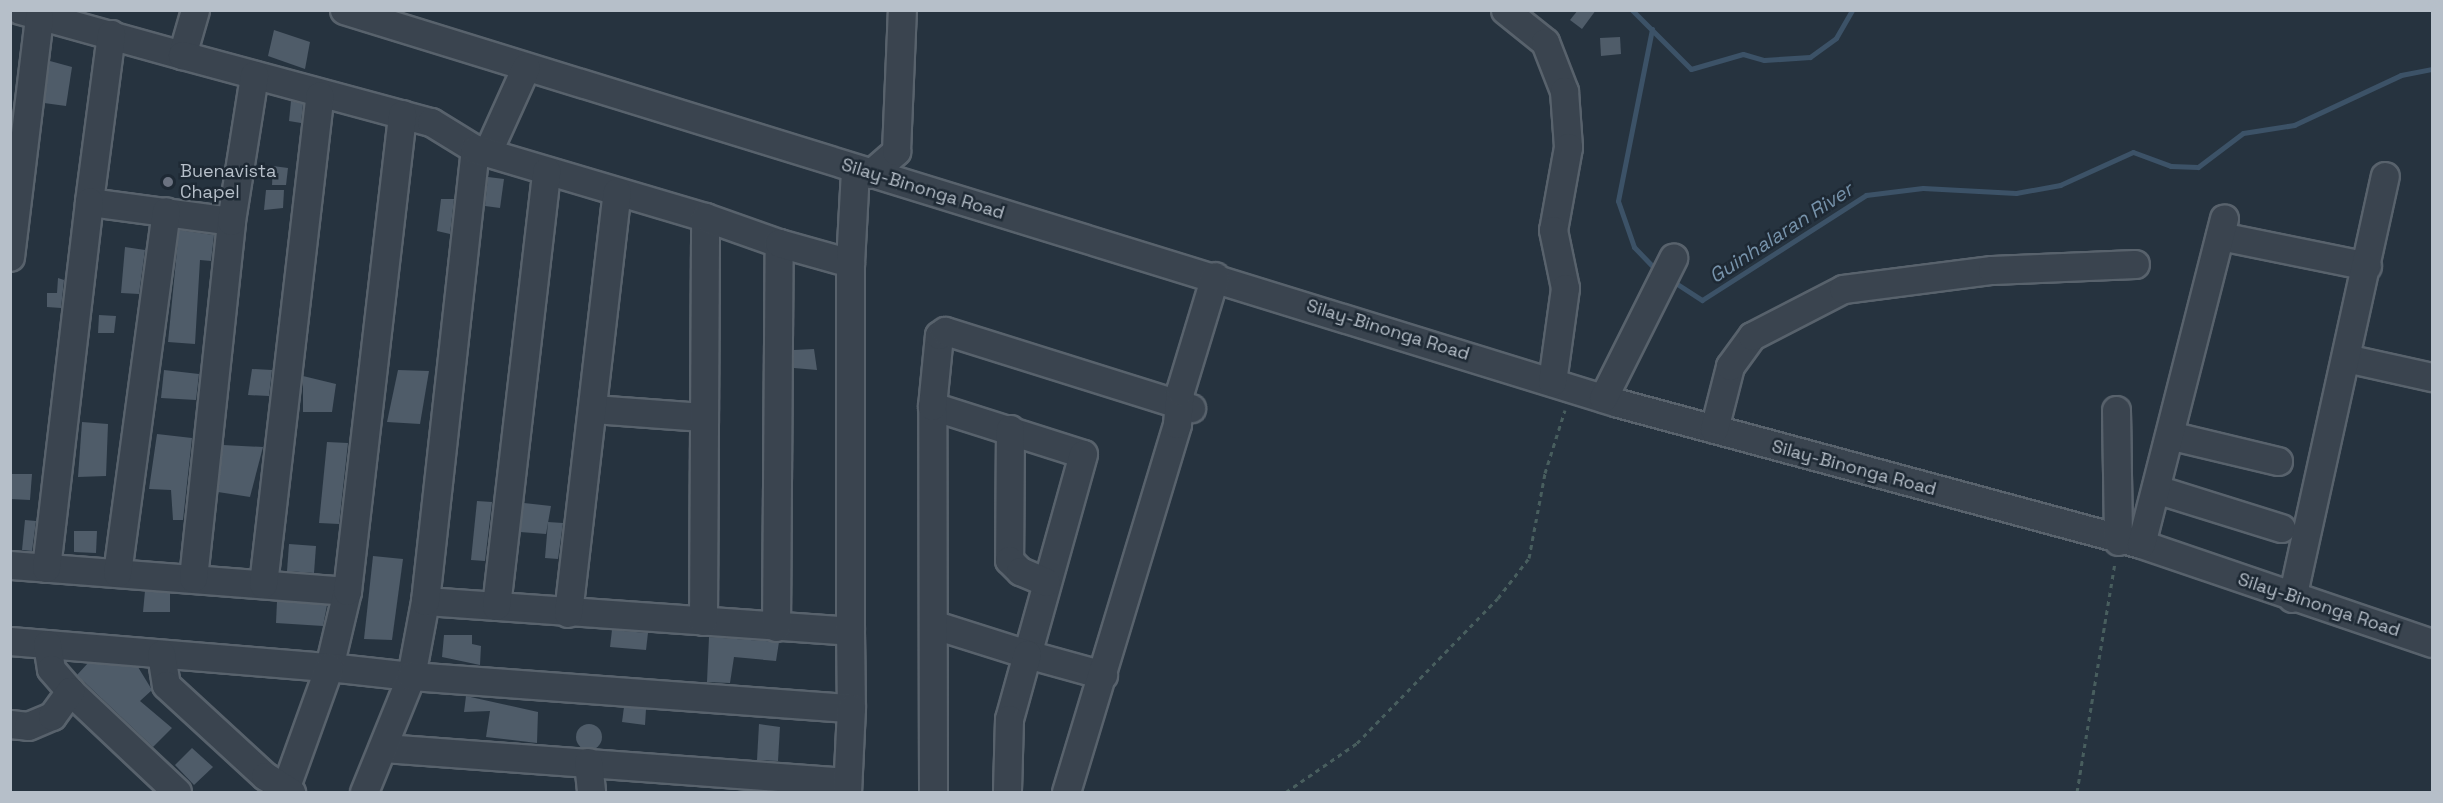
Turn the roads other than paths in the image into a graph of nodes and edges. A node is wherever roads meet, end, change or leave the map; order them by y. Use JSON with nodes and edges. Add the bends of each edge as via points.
{"nodes":[{"id":1,"x":195,"y":10,"type":"edge"},
{"id":2,"x":344,"y":10,"type":"edge"},
{"id":3,"x":902,"y":10,"type":"edge"},
{"id":4,"x":1505,"y":10,"type":"edge"},
{"id":5,"x":30,"y":14,"type":"edge"},
{"id":6,"x":111,"y":34,"type":"junction"},
{"id":7,"x":182,"y":55,"type":"junction"},
{"id":8,"x":526,"y":67,"type":"junction"},
{"id":9,"x":255,"y":75,"type":"junction"},
{"id":10,"x":320,"y":95,"type":"junction"},
{"id":11,"x":402,"y":114,"type":"junction"},
{"id":12,"x":481,"y":150,"type":"junction"},
{"id":13,"x":546,"y":171,"type":"junction"},
{"id":14,"x":862,"y":172,"type":"junction"},
{"id":15,"x":2385,"y":176,"type":"dead end"},
{"id":16,"x":616,"y":192,"type":"junction"},
{"id":17,"x":90,"y":202,"type":"junction"},
{"id":18,"x":166,"y":211,"type":"junction"},
{"id":19,"x":705,"y":217,"type":"junction"},
{"id":20,"x":231,"y":220,"type":"junction"},
{"id":21,"x":779,"y":243,"type":"junction"},
{"id":22,"x":10,"y":257,"type":"edge"},
{"id":23,"x":850,"y":262,"type":"junction"},
{"id":24,"x":2135,"y":264,"type":"dead end"},
{"id":25,"x":2367,"y":266,"type":"junction"},
{"id":26,"x":1667,"y":270,"type":"dead end"},
{"id":27,"x":1223,"y":278,"type":"junction"},
{"id":28,"x":2346,"y":358,"type":"junction"},
{"id":29,"x":2433,"y":377,"type":"edge"},
{"id":30,"x":1562,"y":385,"type":"junction"},
{"id":31,"x":1603,"y":398,"type":"junction"},
{"id":32,"x":932,"y":406,"type":"junction"},
{"id":33,"x":593,"y":409,"type":"junction"},
{"id":34,"x":2116,"y":410,"type":"dead end"},
{"id":35,"x":1182,"y":412,"type":"junction"},
{"id":36,"x":703,"y":417,"type":"junction"},
{"id":37,"x":1010,"y":429,"type":"junction"},
{"id":38,"x":1714,"y":429,"type":"junction"},
{"id":39,"x":2173,"y":436,"type":"junction"},
{"id":40,"x":2278,"y":461,"type":"dead end"},
{"id":41,"x":2159,"y":490,"type":"junction"},
{"id":42,"x":2281,"y":528,"type":"dead end"},
{"id":43,"x":2130,"y":542,"type":"junction"},
{"id":44,"x":10,"y":565,"type":"edge"},
{"id":45,"x":46,"y":568,"type":"junction"},
{"id":46,"x":117,"y":573,"type":"junction"},
{"id":47,"x":193,"y":578,"type":"junction"},
{"id":48,"x":1046,"y":582,"type":"junction"},
{"id":49,"x":263,"y":584,"type":"junction"},
{"id":50,"x":347,"y":591,"type":"junction"},
{"id":51,"x":2292,"y":598,"type":"junction"},
{"id":52,"x":425,"y":601,"type":"junction"},
{"id":53,"x":496,"y":606,"type":"junction"},
{"id":54,"x":568,"y":613,"type":"junction"},
{"id":55,"x":703,"y":621,"type":"junction"},
{"id":56,"x":934,"y":626,"type":"junction"},
{"id":57,"x":776,"y":627,"type":"junction"},
{"id":58,"x":850,"y":631,"type":"junction"},
{"id":59,"x":10,"y":641,"type":"edge"},
{"id":60,"x":2433,"y":643,"type":"edge"},
{"id":61,"x":47,"y":644,"type":"junction"},
{"id":62,"x":161,"y":654,"type":"junction"},
{"id":63,"x":1027,"y":654,"type":"junction"},
{"id":64,"x":328,"y":667,"type":"junction"},
{"id":65,"x":1103,"y":675,"type":"junction"},
{"id":66,"x":411,"y":676,"type":"junction"},
{"id":67,"x":70,"y":691,"type":"junction"},
{"id":68,"x":851,"y":708,"type":"junction"},
{"id":69,"x":10,"y":724,"type":"edge"},
{"id":70,"x":384,"y":748,"type":"junction"},
{"id":71,"x":588,"y":762,"type":"junction"},
{"id":72,"x":847,"y":787,"type":"edge"},
{"id":73,"x":177,"y":792,"type":"edge"},
{"id":74,"x":287,"y":792,"type":"edge"},
{"id":75,"x":364,"y":792,"type":"edge"},
{"id":76,"x":591,"y":792,"type":"edge"},
{"id":77,"x":933,"y":792,"type":"edge"},
{"id":78,"x":1007,"y":792,"type":"edge"},
{"id":79,"x":1066,"y":792,"type":"edge"}],
"edges":[{"from":1,"to":7,"type":"street"},
{"from":2,"to":8,"type":"street","name":"Silay-Binonga Road"},
{"from":3,"to":14,"type":"street","via":[[896,152]]},
{"from":4,"to":30,"type":"street","via":[[1545,42],[1564,91],[1568,147],[1552,230],[1565,288]]},
{"from":5,"to":6,"type":"street"},
{"from":5,"to":22,"type":"street"},
{"from":6,"to":7,"type":"street"},
{"from":6,"to":17,"type":"street"},
{"from":7,"to":9,"type":"street"},
{"from":8,"to":12,"type":"street"},
{"from":8,"to":14,"type":"street","name":"Silay-Binonga Road"},
{"from":9,"to":10,"type":"street"},
{"from":9,"to":20,"type":"street"},
{"from":10,"to":11,"type":"street"},
{"from":10,"to":49,"type":"street"},
{"from":11,"to":12,"type":"street","via":[[442,127]]},
{"from":11,"to":50,"type":"street"},
{"from":12,"to":13,"type":"street"},
{"from":12,"to":52,"type":"street"},
{"from":13,"to":16,"type":"street"},
{"from":13,"to":53,"type":"street"},
{"from":14,"to":23,"type":"street"},
{"from":14,"to":27,"type":"street","name":"Silay-Binonga Road"},
{"from":15,"to":25,"type":"street"},
{"from":16,"to":19,"type":"street"},
{"from":16,"to":33,"type":"street"},
{"from":17,"to":18,"type":"street"},
{"from":17,"to":45,"type":"street"},
{"from":18,"to":20,"type":"street"},
{"from":18,"to":46,"type":"street"},
{"from":19,"to":21,"type":"street"},
{"from":19,"to":36,"type":"street"},
{"from":20,"to":47,"type":"street"},
{"from":21,"to":23,"type":"street"},
{"from":21,"to":57,"type":"street"},
{"from":23,"to":58,"type":"street"},
{"from":24,"to":38,"type":"street","via":[[1992,270],[1843,289],[1752,336],[1730,366]]},
{"from":25,"to":28,"type":"street"},
{"from":25,"to":39,"type":"street","via":[[2222,227]]},
{"from":26,"to":31,"type":"street"},
{"from":27,"to":30,"type":"street","name":"Silay-Binonga Road"},
{"from":27,"to":35,"type":"street"},
{"from":28,"to":29,"type":"street"},
{"from":28,"to":51,"type":"street"},
{"from":30,"to":31,"type":"street","name":"Silay-Binonga Road"},
{"from":31,"to":38,"type":"street","name":"Silay-Binonga Road"},
{"from":32,"to":35,"type":"street","via":[[937,338],[945,332]]},
{"from":32,"to":37,"type":"street"},
{"from":32,"to":56,"type":"street"},
{"from":33,"to":36,"type":"street"},
{"from":33,"to":54,"type":"street"},
{"from":34,"to":43,"type":"street"},
{"from":35,"to":65,"type":"street"},
{"from":36,"to":55,"type":"street"},
{"from":37,"to":48,"type":"street","via":[[1009,560],[1020,572]]},
{"from":37,"to":48,"type":"street","via":[[1079,450],[1084,458]]},
{"from":38,"to":43,"type":"street","name":"Silay-Binonga Road"},
{"from":39,"to":40,"type":"street"},
{"from":39,"to":41,"type":"street"},
{"from":41,"to":42,"type":"street"},
{"from":41,"to":43,"type":"street"},
{"from":43,"to":51,"type":"street","name":"Silay-Binonga Road"},
{"from":44,"to":45,"type":"street"},
{"from":45,"to":46,"type":"street"},
{"from":46,"to":47,"type":"street"},
{"from":47,"to":49,"type":"street"},
{"from":48,"to":63,"type":"street"},
{"from":49,"to":50,"type":"street"},
{"from":50,"to":64,"type":"street"},
{"from":51,"to":60,"type":"street","name":"Silay-Binonga Road"},
{"from":52,"to":53,"type":"street"},
{"from":52,"to":66,"type":"street"},
{"from":53,"to":54,"type":"street"},
{"from":54,"to":55,"type":"street"},
{"from":55,"to":57,"type":"street"},
{"from":56,"to":63,"type":"street"},
{"from":56,"to":77,"type":"street"},
{"from":57,"to":58,"type":"street"},
{"from":58,"to":68,"type":"street"},
{"from":59,"to":61,"type":"street"},
{"from":61,"to":62,"type":"street"},
{"from":61,"to":67,"type":"street","via":[[51,669]]},
{"from":62,"to":64,"type":"street"},
{"from":62,"to":74,"type":"street","via":[[166,685]]},
{"from":63,"to":65,"type":"street"},
{"from":63,"to":78,"type":"street","via":[[1009,719]]},
{"from":64,"to":66,"type":"street"},
{"from":64,"to":74,"type":"street"},
{"from":65,"to":79,"type":"street"},
{"from":66,"to":68,"type":"street"},
{"from":66,"to":70,"type":"street"},
{"from":67,"to":69,"type":"street","via":[[52,716],[28,726]]},
{"from":67,"to":73,"type":"street"},
{"from":68,"to":72,"type":"street"},
{"from":70,"to":71,"type":"street"},
{"from":70,"to":75,"type":"street"},
{"from":71,"to":72,"type":"street"},
{"from":71,"to":76,"type":"street"}]}
